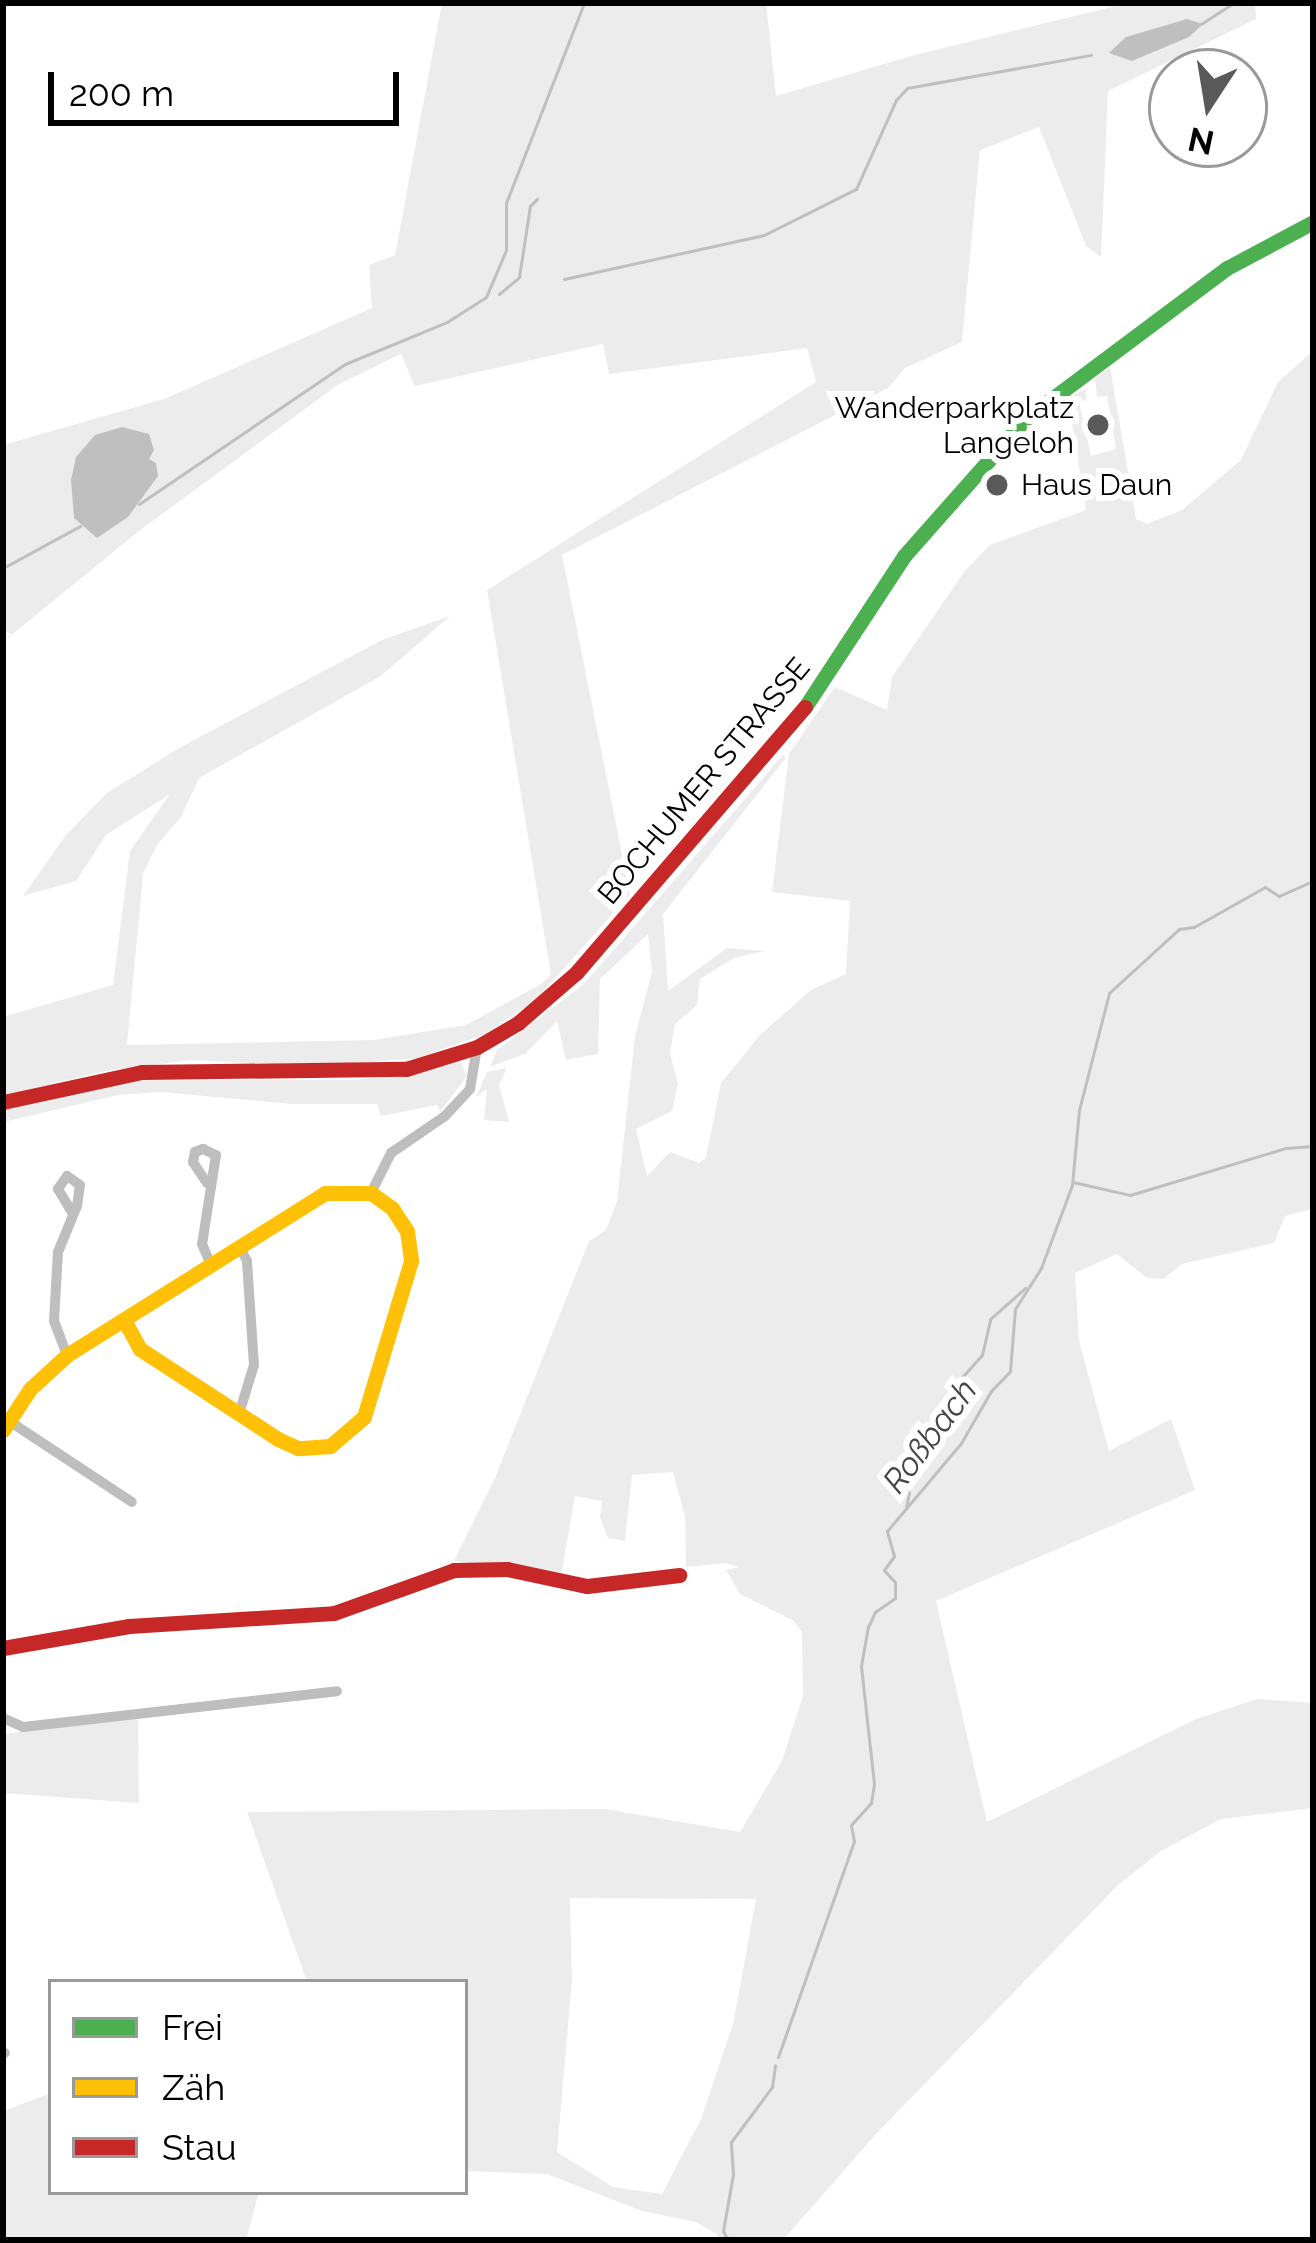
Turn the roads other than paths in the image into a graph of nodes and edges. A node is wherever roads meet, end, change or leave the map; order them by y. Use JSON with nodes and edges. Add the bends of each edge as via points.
{"nodes":[{"id":1,"x":1313,"y":222,"type":"edge"},
{"id":2,"x":477,"y":1047,"type":"junction"},
{"id":3,"x":3,"y":1102,"type":"edge"},
{"id":4,"x":207,"y":1183,"type":"dead end"},
{"id":5,"x":371,"y":1193,"type":"junction"},
{"id":6,"x":72,"y":1212,"type":"dead end"},
{"id":7,"x":240,"y":1248,"type":"junction"},
{"id":8,"x":212,"y":1267,"type":"junction"},
{"id":9,"x":124,"y":1322,"type":"junction"},
{"id":10,"x":67,"y":1354,"type":"junction"},
{"id":11,"x":239,"y":1414,"type":"junction"},
{"id":12,"x":6,"y":1425,"type":"edge"},
{"id":13,"x":132,"y":1502,"type":"dead end"},
{"id":14,"x":679,"y":1575,"type":"dead end"},
{"id":15,"x":3,"y":1648,"type":"edge"},
{"id":16,"x":337,"y":1691,"type":"dead end"},
{"id":17,"x":3,"y":1718,"type":"edge"}],
"edges":[{"from":1,"to":2,"type":"street","name":"BOCHUMER STRASSE","via":[[1227,268],[1025,419],[904,556],[800,715],[598,949],[533,1011]]},
{"from":2,"to":3,"type":"street","name":"BOCHUMER STRASSE","via":[[392,1070],[166,1070]]},
{"from":2,"to":5,"type":"street","via":[[470,1089],[392,1153]]},
{"from":4,"to":8,"type":"street","via":[[202,1244]]},
{"from":5,"to":7,"type":"street","via":[[326,1193]]},
{"from":5,"to":11,"type":"street","via":[[402,1221],[411,1261],[364,1417],[341,1442],[308,1449]]},
{"from":6,"to":10,"type":"street","via":[[58,1252],[54,1322]]},
{"from":7,"to":8,"type":"street"},
{"from":7,"to":11,"type":"street","via":[[248,1261],[254,1365]]},
{"from":8,"to":9,"type":"street"},
{"from":9,"to":10,"type":"street"},
{"from":9,"to":11,"type":"street","via":[[140,1349]]},
{"from":10,"to":12,"type":"street"},
{"from":12,"to":13,"type":"street"},
{"from":14,"to":15,"type":"street","via":[[587,1586],[507,1569],[454,1570],[334,1613],[129,1626]]},
{"from":16,"to":17,"type":"street","via":[[23,1727]]}]}
